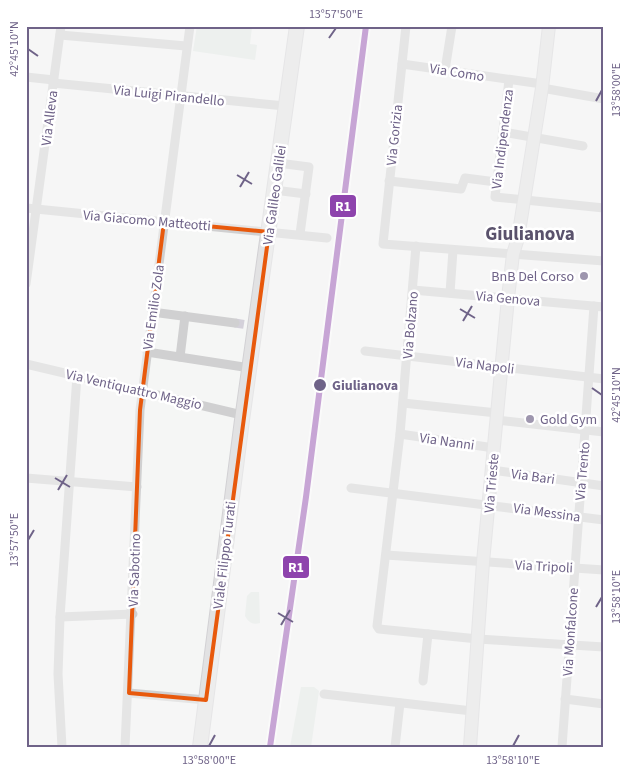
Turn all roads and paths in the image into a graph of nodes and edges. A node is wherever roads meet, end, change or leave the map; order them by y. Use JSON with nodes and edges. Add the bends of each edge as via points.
{"nodes":[{"id":1,"x":190,"y":26,"type":"edge"},
{"id":2,"x":297,"y":26,"type":"edge"},
{"id":3,"x":406,"y":26,"type":"edge"},
{"id":4,"x":452,"y":26,"type":"edge"},
{"id":5,"x":549,"y":26,"type":"edge"},
{"id":6,"x":61,"y":31,"type":"edge"},
{"id":7,"x":186,"y":46,"type":"junction"},
{"id":8,"x":402,"y":64,"type":"junction"},
{"id":9,"x":445,"y":70,"type":"junction"},
{"id":10,"x":26,"y":77,"type":"edge"},
{"id":11,"x":509,"y":80,"type":"junction"},
{"id":12,"x":54,"y":81,"type":"junction"},
{"id":13,"x":542,"y":86,"type":"junction"},
{"id":14,"x":180,"y":96,"type":"junction"},
{"id":15,"x":604,"y":99,"type":"edge"},
{"id":16,"x":285,"y":106,"type":"junction"},
{"id":17,"x":503,"y":132,"type":"junction"},
{"id":18,"x":534,"y":136,"type":"junction"},
{"id":19,"x":583,"y":146,"type":"dead end"},
{"id":20,"x":278,"y":163,"type":"junction"},
{"id":21,"x":389,"y":181,"type":"junction"},
{"id":22,"x":496,"y":182,"type":"junction"},
{"id":23,"x":274,"y":190,"type":"junction"},
{"id":24,"x":306,"y":194,"type":"junction"},
{"id":25,"x":525,"y":200,"type":"junction"},
{"id":26,"x":26,"y":208,"type":"edge"},
{"id":27,"x":604,"y":208,"type":"edge"},
{"id":28,"x":37,"y":210,"type":"junction"},
{"id":29,"x":164,"y":222,"type":"junction"},
{"id":30,"x":268,"y":232,"type":"junction"},
{"id":31,"x":300,"y":234,"type":"junction"},
{"id":32,"x":327,"y":238,"type":"dead end"},
{"id":33,"x":416,"y":246,"type":"junction"},
{"id":34,"x":453,"y":250,"type":"junction"},
{"id":35,"x":514,"y":251,"type":"junction"},
{"id":36,"x":604,"y":261,"type":"edge"},
{"id":37,"x":26,"y":284,"type":"edge"},
{"id":38,"x":413,"y":290,"type":"junction"},
{"id":39,"x":450,"y":293,"type":"junction"},
{"id":40,"x":508,"y":298,"type":"junction"},
{"id":41,"x":594,"y":306,"type":"junction"},
{"id":42,"x":604,"y":306,"type":"edge"},
{"id":43,"x":152,"y":312,"type":"junction"},
{"id":44,"x":185,"y":316,"type":"junction"},
{"id":45,"x":235,"y":323,"type":"tunnel mouth"},
{"id":46,"x":365,"y":351,"type":"dead end"},
{"id":47,"x":146,"y":352,"type":"junction"},
{"id":48,"x":407,"y":356,"type":"junction"},
{"id":49,"x":180,"y":357,"type":"junction"},
{"id":50,"x":26,"y":364,"type":"edge"},
{"id":51,"x":250,"y":366,"type":"junction"},
{"id":52,"x":501,"y":367,"type":"junction"},
{"id":53,"x":77,"y":376,"type":"junction"},
{"id":54,"x":589,"y":377,"type":"junction"},
{"id":55,"x":604,"y":379,"type":"edge"},
{"id":56,"x":142,"y":393,"type":"junction"},
{"id":57,"x":403,"y":403,"type":"junction"},
{"id":58,"x":242,"y":414,"type":"junction"},
{"id":59,"x":497,"y":417,"type":"junction"},
{"id":60,"x":586,"y":430,"type":"junction"},
{"id":61,"x":604,"y":432,"type":"edge"},
{"id":62,"x":400,"y":434,"type":"junction"},
{"id":63,"x":494,"y":448,"type":"junction"},
{"id":64,"x":492,"y":470,"type":"junction"},
{"id":65,"x":26,"y":478,"type":"edge"},
{"id":66,"x":68,"y":481,"type":"junction"},
{"id":67,"x":582,"y":483,"type":"junction"},
{"id":68,"x":604,"y":486,"type":"edge"},
{"id":69,"x":136,"y":487,"type":"junction"},
{"id":70,"x":351,"y":488,"type":"dead end"},
{"id":71,"x":393,"y":492,"type":"junction"},
{"id":72,"x":489,"y":504,"type":"junction"},
{"id":73,"x":578,"y":516,"type":"junction"},
{"id":74,"x":604,"y":520,"type":"edge"},
{"id":75,"x":386,"y":556,"type":"junction"},
{"id":76,"x":483,"y":562,"type":"junction"},
{"id":77,"x":574,"y":568,"type":"junction"},
{"id":78,"x":604,"y":570,"type":"edge"},
{"id":79,"x":133,"y":614,"type":"junction"},
{"id":80,"x":60,"y":616,"type":"junction"},
{"id":81,"x":428,"y":634,"type":"junction"},
{"id":82,"x":478,"y":639,"type":"junction"},
{"id":83,"x":570,"y":644,"type":"junction"},
{"id":84,"x":604,"y":646,"type":"edge"},
{"id":85,"x":423,"y":681,"type":"dead end"},
{"id":86,"x":129,"y":693,"type":"junction"},
{"id":87,"x":324,"y":694,"type":"dead end"},
{"id":88,"x":565,"y":699,"type":"junction"},
{"id":89,"x":206,"y":700,"type":"junction"},
{"id":90,"x":400,"y":703,"type":"junction"},
{"id":91,"x":604,"y":704,"type":"edge"},
{"id":92,"x":472,"y":711,"type":"junction"},
{"id":93,"x":62,"y":747,"type":"edge"},
{"id":94,"x":125,"y":747,"type":"edge"},
{"id":95,"x":200,"y":747,"type":"edge"},
{"id":96,"x":395,"y":747,"type":"edge"},
{"id":97,"x":470,"y":747,"type":"edge"},
{"id":98,"x":562,"y":747,"type":"edge"}],
"edges":[{"from":1,"to":7,"type":"street","name":"Via Emilio Zola"},
{"from":2,"to":16,"type":"main road","name":"Via Galileo Galilei"},
{"from":3,"to":8,"type":"street","name":"Via Gorizia"},
{"from":4,"to":9,"type":"street"},
{"from":5,"to":13,"type":"street","name":"Via Trieste"},
{"from":6,"to":7,"type":"street"},
{"from":6,"to":12,"type":"street","name":"Via Alleva"},
{"from":7,"to":14,"type":"street","name":"Via Emilio Zola"},
{"from":8,"to":9,"type":"street","name":"Via Como"},
{"from":8,"to":21,"type":"street","name":"Via Gorizia"},
{"from":9,"to":11,"type":"street","name":"Via Como"},
{"from":10,"to":12,"type":"street","name":"Via Luigi Pirandello"},
{"from":11,"to":13,"type":"street","name":"Via Como"},
{"from":11,"to":17,"type":"street","name":"Via Indipendenza"},
{"from":12,"to":14,"type":"street","name":"Via Luigi Pirandello"},
{"from":12,"to":28,"type":"street","name":"Via Alleva"},
{"from":13,"to":15,"type":"street","name":"Via Como"},
{"from":13,"to":18,"type":"street","name":"Via Trieste"},
{"from":14,"to":16,"type":"street","name":"Via Luigi Pirandello"},
{"from":14,"to":29,"type":"street","name":"Via Emilio Zola"},
{"from":16,"to":20,"type":"main road","name":"Via Galileo Galilei"},
{"from":17,"to":18,"type":"street"},
{"from":17,"to":22,"type":"street","name":"Via Indipendenza"},
{"from":18,"to":19,"type":"street"},
{"from":18,"to":25,"type":"street","name":"Via Trieste"},
{"from":20,"to":23,"type":"main road","name":"Via Galileo Galilei"},
{"from":20,"to":24,"type":"street","via":[[309,167]]},
{"from":21,"to":22,"type":"street","via":[[461,189],[465,178]]},
{"from":21,"to":33,"type":"street","name":"Via Gorizia","via":[[383,244]]},
{"from":22,"to":25,"type":"street","name":"Via Indipendenza","via":[[495,198]]},
{"from":23,"to":24,"type":"street"},
{"from":23,"to":30,"type":"main road","name":"Via Galileo Galilei"},
{"from":24,"to":31,"type":"street"},
{"from":25,"to":27,"type":"street"},
{"from":25,"to":35,"type":"street","name":"Via Trieste"},
{"from":26,"to":28,"type":"street","name":"Via Giacomo Matteotti"},
{"from":28,"to":29,"type":"street","name":"Via Giacomo Matteotti"},
{"from":28,"to":37,"type":"street","name":"Via Alleva"},
{"from":29,"to":30,"type":"street","name":"Via Giacomo Matteotti"},
{"from":29,"to":43,"type":"street","name":"Via Emilio Zola"},
{"from":30,"to":31,"type":"street","name":"Via Giacomo Matteotti"},
{"from":30,"to":51,"type":"main road","name":"Via Galileo Galilei","via":[[252,326]]},
{"from":31,"to":32,"type":"street","name":"Via Giacomo Matteotti"},
{"from":33,"to":34,"type":"street"},
{"from":33,"to":38,"type":"street","name":"Via Bolzano"},
{"from":34,"to":35,"type":"street"},
{"from":34,"to":39,"type":"street"},
{"from":35,"to":36,"type":"street"},
{"from":35,"to":40,"type":"street","name":"Via Trieste"},
{"from":38,"to":39,"type":"street","name":"Via Genova"},
{"from":38,"to":48,"type":"street","name":"Via Bolzano"},
{"from":39,"to":40,"type":"street","name":"Via Genova"},
{"from":40,"to":41,"type":"street","name":"Via Genova"},
{"from":40,"to":52,"type":"street","name":"Via Trieste"},
{"from":41,"to":42,"type":"street","name":"Via Genova"},
{"from":41,"to":54,"type":"street","name":"Via Trento"},
{"from":43,"to":44,"type":"street"},
{"from":43,"to":47,"type":"street","name":"Via Emilio Zola"},
{"from":44,"to":45,"type":"street"},
{"from":44,"to":49,"type":"street"},
{"from":46,"to":48,"type":"street","name":"Via Napoli"},
{"from":47,"to":49,"type":"street"},
{"from":47,"to":56,"type":"street","name":"Via Emilio Zola"},
{"from":48,"to":52,"type":"street","name":"Via Napoli"},
{"from":48,"to":57,"type":"street","name":"Via Bolzano"},
{"from":49,"to":51,"type":"street"},
{"from":50,"to":53,"type":"street","name":"Via Ventiquattro Maggio"},
{"from":51,"to":58,"type":"main road","name":"Viale Filippo Turati"},
{"from":52,"to":54,"type":"street","name":"Via Napoli"},
{"from":52,"to":59,"type":"street","name":"Via Trieste"},
{"from":53,"to":56,"type":"street","name":"Via Ventiquattro Maggio"},
{"from":53,"to":66,"type":"street"},
{"from":54,"to":55,"type":"street","name":"Via Napoli"},
{"from":54,"to":60,"type":"street","name":"Via Trento"},
{"from":56,"to":58,"type":"street","name":"Via Ventiquattro Maggio"},
{"from":56,"to":69,"type":"street","name":"Via Sabotino"},
{"from":57,"to":59,"type":"street"},
{"from":57,"to":62,"type":"street","name":"Via Bolzano"},
{"from":58,"to":89,"type":"main road","name":"Viale Filippo Turati"},
{"from":59,"to":60,"type":"street"},
{"from":59,"to":63,"type":"street","name":"Via Trieste"},
{"from":60,"to":61,"type":"street"},
{"from":60,"to":67,"type":"street","name":"Via Trento"},
{"from":62,"to":63,"type":"street","name":"Via Nanni"},
{"from":62,"to":71,"type":"street","name":"Via Bolzano"},
{"from":63,"to":64,"type":"street","name":"Via Trieste"},
{"from":64,"to":67,"type":"street","name":"Via Bari"},
{"from":64,"to":72,"type":"street","name":"Via Trieste"},
{"from":65,"to":66,"type":"street"},
{"from":66,"to":69,"type":"street"},
{"from":66,"to":80,"type":"street"},
{"from":67,"to":68,"type":"street","name":"Via Bari"},
{"from":67,"to":73,"type":"street","name":"Via Trento"},
{"from":69,"to":79,"type":"street","name":"Via Sabotino"},
{"from":70,"to":71,"type":"street"},
{"from":71,"to":72,"type":"street"},
{"from":71,"to":75,"type":"street","name":"Via Bolzano"},
{"from":72,"to":73,"type":"street","name":"Via Messina"},
{"from":72,"to":76,"type":"street","name":"Via Trieste"},
{"from":73,"to":74,"type":"street","name":"Via Messina"},
{"from":73,"to":77,"type":"street","name":"Via Monfalcone"},
{"from":75,"to":76,"type":"street","name":"Via Tripoli"},
{"from":75,"to":81,"type":"street","name":"Via Bolzano","via":[[377,626],[379,629]]},
{"from":76,"to":77,"type":"street","name":"Via Tripoli"},
{"from":76,"to":82,"type":"street","name":"Via Trieste"},
{"from":77,"to":78,"type":"street","name":"Via Tripoli"},
{"from":77,"to":83,"type":"street","name":"Via Monfalcone"},
{"from":79,"to":80,"type":"street"},
{"from":79,"to":86,"type":"street","name":"Via Sabotino"},
{"from":80,"to":93,"type":"street","via":[[58,674]]},
{"from":81,"to":82,"type":"street"},
{"from":81,"to":85,"type":"street"},
{"from":82,"to":83,"type":"street"},
{"from":82,"to":92,"type":"street","name":"Via Trieste"},
{"from":83,"to":84,"type":"street"},
{"from":83,"to":88,"type":"street","name":"Via Monfalcone"},
{"from":86,"to":89,"type":"street"},
{"from":86,"to":94,"type":"street","name":"Via Sabotino"},
{"from":87,"to":90,"type":"street"},
{"from":88,"to":91,"type":"street"},
{"from":88,"to":98,"type":"street","name":"Via Monfalcone"},
{"from":89,"to":95,"type":"main road","name":"Viale Filippo Turati"},
{"from":90,"to":92,"type":"street"},
{"from":90,"to":96,"type":"street"},
{"from":92,"to":97,"type":"street","name":"Via Trieste"}]}
